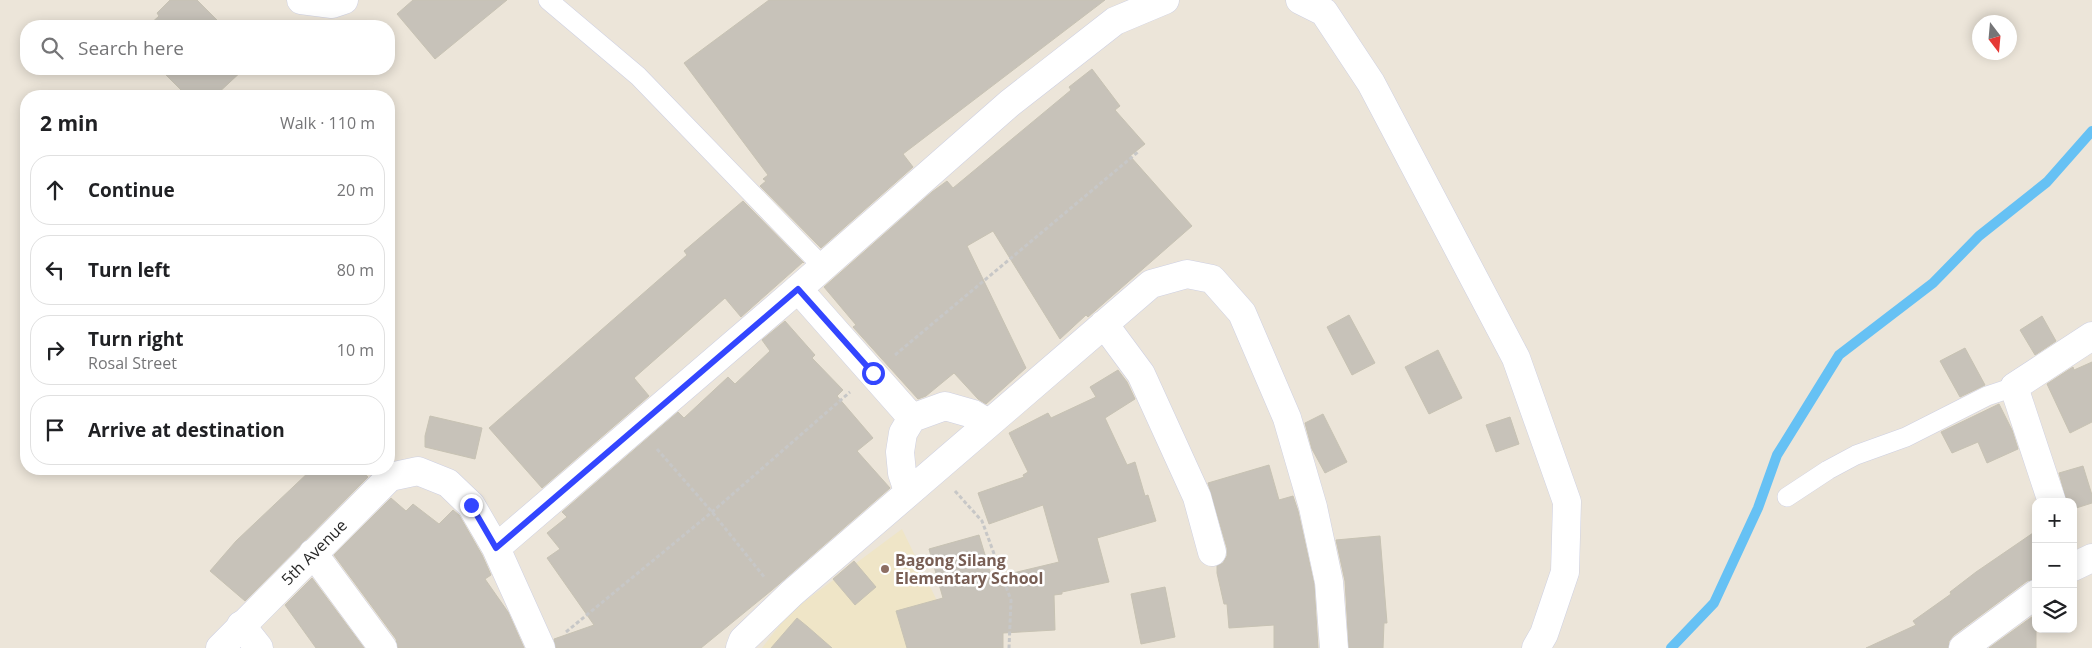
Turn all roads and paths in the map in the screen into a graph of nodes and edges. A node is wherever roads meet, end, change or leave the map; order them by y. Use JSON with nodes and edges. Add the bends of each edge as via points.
{"nodes":[{"id":1,"x":301,"y":0,"type":"edge"},
{"id":2,"x":548,"y":0,"type":"edge"},
{"id":3,"x":1165,"y":0,"type":"edge"},
{"id":4,"x":1300,"y":0,"type":"edge"},
{"id":5,"x":338,"y":2,"type":"edge"},
{"id":6,"x":1327,"y":6,"type":"edge"},
{"id":7,"x":1138,"y":152,"type":"dead end"},
{"id":8,"x":823,"y":267,"type":"junction"},
{"id":9,"x":798,"y":289,"type":"junction"},
{"id":10,"x":1104,"y":324,"type":"junction"},
{"id":11,"x":2092,"y":336,"type":"edge"},
{"id":12,"x":873,"y":373,"type":"junction"},
{"id":13,"x":2014,"y":387,"type":"junction"},
{"id":14,"x":912,"y":418,"type":"junction"},
{"id":15,"x":988,"y":423,"type":"junction"},
{"id":16,"x":638,"y":426,"type":"junction"},
{"id":17,"x":935,"y":468,"type":"junction"},
{"id":18,"x":908,"y":492,"type":"junction"},
{"id":19,"x":1787,"y":497,"type":"dead end"},
{"id":20,"x":2051,"y":498,"type":"edge"},
{"id":21,"x":712,"y":512,"type":"junction"},
{"id":22,"x":496,"y":548,"type":"junction"},
{"id":23,"x":1212,"y":552,"type":"dead end"},
{"id":24,"x":313,"y":553,"type":"junction"},
{"id":25,"x":2092,"y":558,"type":"edge"},
{"id":26,"x":2077,"y":565,"type":"edge"},
{"id":27,"x":2032,"y":597,"type":"edge"},
{"id":28,"x":784,"y":602,"type":"junction"},
{"id":29,"x":241,"y":625,"type":"junction"},
{"id":30,"x":551,"y":642,"type":"edge"},
{"id":31,"x":220,"y":648,"type":"edge"},
{"id":32,"x":259,"y":648,"type":"edge"},
{"id":33,"x":383,"y":648,"type":"edge"},
{"id":34,"x":740,"y":648,"type":"edge"},
{"id":35,"x":1009,"y":648,"type":"edge"},
{"id":36,"x":1334,"y":648,"type":"edge"},
{"id":37,"x":1536,"y":648,"type":"edge"},
{"id":38,"x":1963,"y":648,"type":"edge"}],
"edges":[{"from":1,"to":5,"type":"street"},
{"from":2,"to":8,"type":"lane","via":[[638,76]]},
{"from":3,"to":8,"type":"street","via":[[1115,21],[1093,38],[1010,103]]},
{"from":4,"to":6,"type":"street"},
{"from":6,"to":37,"type":"street","via":[[1516,358],[1567,502],[1565,572]]},
{"from":7,"to":12,"type":"path"},
{"from":8,"to":9,"type":"street"},
{"from":9,"to":12,"type":"street"},
{"from":9,"to":16,"type":"street"},
{"from":10,"to":15,"type":"street"},
{"from":10,"to":23,"type":"street","via":[[1141,374],[1197,497]]},
{"from":10,"to":36,"type":"street","via":[[1151,284],[1187,274],[1212,280],[1242,313],[1287,418],[1313,508],[1329,582]]},
{"from":11,"to":13,"type":"street"},
{"from":12,"to":14,"type":"street"},
{"from":12,"to":21,"type":"path"},
{"from":13,"to":19,"type":"lane","via":[[1906,437],[1856,455]]},
{"from":13,"to":20,"type":"street"},
{"from":14,"to":15,"type":"street","via":[[946,406],[973,414]]},
{"from":14,"to":18,"type":"street","via":[[903,433],[900,452]]},
{"from":15,"to":17,"type":"street"},
{"from":16,"to":21,"type":"path"},
{"from":16,"to":22,"type":"street"},
{"from":17,"to":18,"type":"street"},
{"from":17,"to":35,"type":"path","via":[[982,522],[1011,600]]},
{"from":18,"to":28,"type":"street"},
{"from":21,"to":28,"type":"path"},
{"from":21,"to":30,"type":"path"},
{"from":22,"to":24,"type":"street","name":"5th Avenue","via":[[471,505],[448,483],[418,471],[390,476]]},
{"from":22,"to":30,"type":"street"},
{"from":24,"to":29,"type":"street","name":"5th Avenue"},
{"from":24,"to":33,"type":"street"},
{"from":25,"to":26,"type":"street"},
{"from":27,"to":38,"type":"street"},
{"from":28,"to":34,"type":"street","via":[[743,640]]},
{"from":29,"to":31,"type":"street","name":"5th Avenue"},
{"from":29,"to":32,"type":"street"}]}
